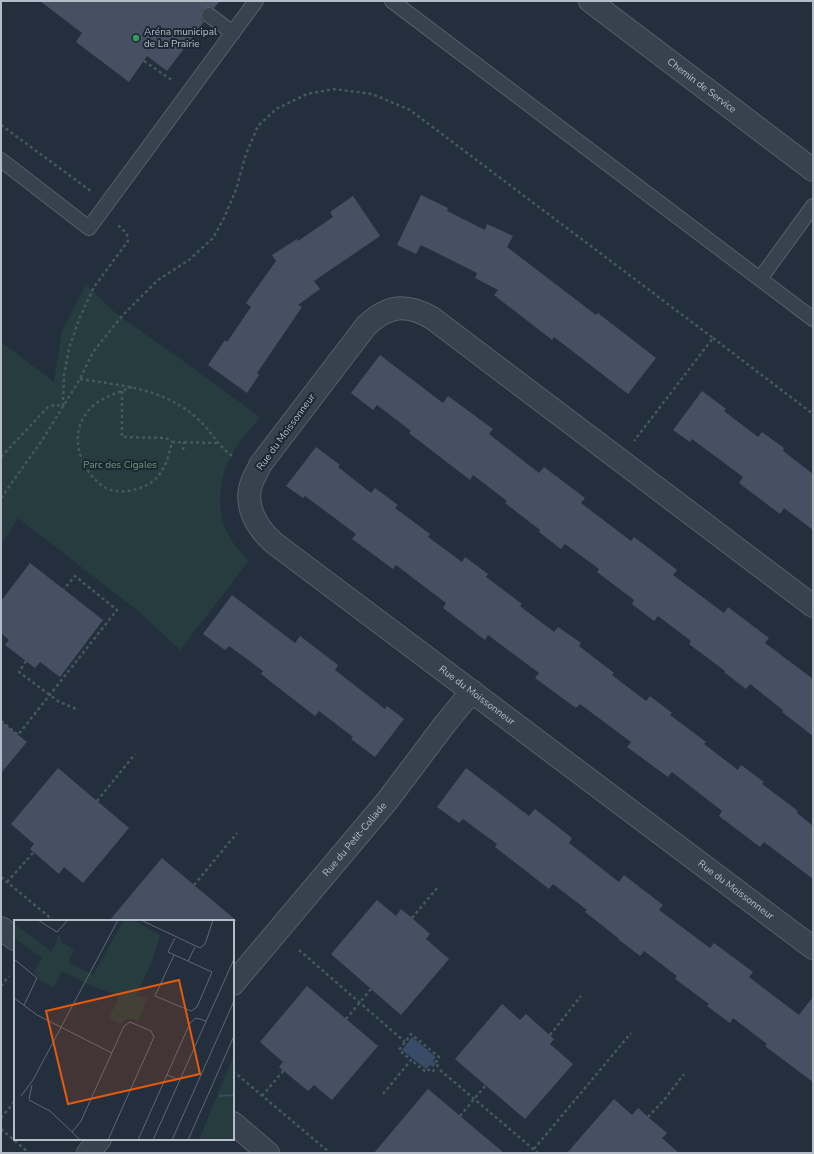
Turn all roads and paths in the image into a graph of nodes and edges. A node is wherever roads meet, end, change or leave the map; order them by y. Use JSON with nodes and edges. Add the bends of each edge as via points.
{"nodes":[{"id":1,"x":256,"y":1,"type":"edge"},
{"id":2,"x":392,"y":1,"type":"edge"},
{"id":3,"x":590,"y":1,"type":"edge"},
{"id":4,"x":209,"y":15,"type":"dead end"},
{"id":5,"x":233,"y":33,"type":"junction"},
{"id":6,"x":144,"y":61,"type":"dead end"},
{"id":7,"x":173,"y":82,"type":"dead end"},
{"id":8,"x":1,"y":124,"type":"edge"},
{"id":9,"x":1,"y":160,"type":"edge"},
{"id":10,"x":813,"y":170,"type":"edge"},
{"id":11,"x":108,"y":203,"type":"junction"},
{"id":12,"x":813,"y":206,"type":"edge"},
{"id":13,"x":111,"y":219,"type":"dead end"},
{"id":14,"x":760,"y":280,"type":"junction"},
{"id":15,"x":813,"y":319,"type":"edge"},
{"id":16,"x":713,"y":338,"type":"junction"},
{"id":17,"x":80,"y":379,"type":"junction"},
{"id":18,"x":132,"y":387,"type":"junction"},
{"id":19,"x":122,"y":391,"type":"junction"},
{"id":20,"x":63,"y":406,"type":"junction"},
{"id":21,"x":813,"y":414,"type":"edge"},
{"id":22,"x":636,"y":438,"type":"dead end"},
{"id":23,"x":172,"y":442,"type":"junction"},
{"id":24,"x":184,"y":442,"type":"junction"},
{"id":25,"x":218,"y":443,"type":"junction"},
{"id":26,"x":183,"y":450,"type":"dead end"},
{"id":27,"x":1,"y":457,"type":"edge"},
{"id":28,"x":234,"y":457,"type":"dead end"},
{"id":29,"x":1,"y":498,"type":"edge"},
{"id":30,"x":64,"y":590,"type":"dead end"},
{"id":31,"x":813,"y":606,"type":"edge"},
{"id":32,"x":26,"y":661,"type":"dead end"},
{"id":33,"x":472,"y":691,"type":"junction"},
{"id":34,"x":50,"y":695,"type":"junction"},
{"id":35,"x":78,"y":710,"type":"dead end"},
{"id":36,"x":1,"y":721,"type":"edge"},
{"id":37,"x":135,"y":754,"type":"dead end"},
{"id":38,"x":97,"y":801,"type":"dead end"},
{"id":39,"x":237,"y":833,"type":"dead end"},
{"id":40,"x":34,"y":852,"type":"dead end"},
{"id":41,"x":1,"y":877,"type":"edge"},
{"id":42,"x":7,"y":882,"type":"junction"},
{"id":43,"x":194,"y":885,"type":"dead end"},
{"id":44,"x":437,"y":888,"type":"dead end"},
{"id":45,"x":412,"y":918,"type":"dead end"},
{"id":46,"x":53,"y":920,"type":"edge"},
{"id":47,"x":1,"y":928,"type":"edge"},
{"id":48,"x":14,"y":938,"type":"edge"},
{"id":49,"x":813,"y":948,"type":"edge"},
{"id":50,"x":299,"y":950,"type":"dead end"},
{"id":51,"x":9,"y":976,"type":"dead end"},
{"id":52,"x":234,"y":983,"type":"edge"},
{"id":53,"x":1,"y":986,"type":"edge"},
{"id":54,"x":371,"y":989,"type":"dead end"},
{"id":55,"x":581,"y":996,"type":"dead end"},
{"id":56,"x":360,"y":1002,"type":"junction"},
{"id":57,"x":346,"y":1019,"type":"dead end"},
{"id":58,"x":630,"y":1033,"type":"dead end"},
{"id":59,"x":550,"y":1035,"type":"dead end"},
{"id":60,"x":405,"y":1042,"type":"junction"},
{"id":61,"x":411,"y":1060,"type":"junction"},
{"id":62,"x":284,"y":1070,"type":"dead end"},
{"id":63,"x":440,"y":1070,"type":"dead end"},
{"id":64,"x":234,"y":1072,"type":"edge"},
{"id":65,"x":684,"y":1074,"type":"dead end"},
{"id":66,"x":486,"y":1085,"type":"dead end"},
{"id":67,"x":383,"y":1094,"type":"dead end"},
{"id":68,"x":262,"y":1096,"type":"junction"},
{"id":69,"x":474,"y":1099,"type":"junction"},
{"id":70,"x":14,"y":1102,"type":"edge"},
{"id":71,"x":460,"y":1116,"type":"dead end"},
{"id":72,"x":648,"y":1117,"type":"dead end"},
{"id":73,"x":1,"y":1118,"type":"edge"},
{"id":74,"x":234,"y":1124,"type":"edge"},
{"id":75,"x":1,"y":1129,"type":"edge"},
{"id":76,"x":99,"y":1140,"type":"edge"},
{"id":77,"x":534,"y":1149,"type":"junction"},
{"id":78,"x":29,"y":1153,"type":"edge"},
{"id":79,"x":88,"y":1153,"type":"edge"},
{"id":80,"x":268,"y":1153,"type":"edge"},
{"id":81,"x":330,"y":1153,"type":"edge"},
{"id":82,"x":538,"y":1153,"type":"edge"}],
"edges":[{"from":1,"to":5,"type":"lane"},
{"from":2,"to":14,"type":"lane"},
{"from":3,"to":10,"type":"street","name":"Chemin de Service"},
{"from":4,"to":5,"type":"lane"},
{"from":5,"to":11,"type":"lane"},
{"from":6,"to":7,"type":"path"},
{"from":8,"to":11,"type":"path"},
{"from":9,"to":11,"type":"lane","via":[[90,228]]},
{"from":12,"to":14,"type":"lane"},
{"from":13,"to":20,"type":"path","via":[[127,234],[128,241],[94,287],[80,317],[69,348],[64,375]]},
{"from":14,"to":15,"type":"lane"},
{"from":16,"to":17,"type":"path","via":[[410,110],[372,94],[334,89],[306,94],[276,109],[258,126],[246,154],[236,190],[213,238],[189,260],[158,280],[122,316],[93,352]]},
{"from":16,"to":21,"type":"path"},
{"from":16,"to":22,"type":"path"},
{"from":17,"to":18,"type":"path"},
{"from":17,"to":20,"type":"path"},
{"from":18,"to":19,"type":"path"},
{"from":18,"to":25,"type":"path","via":[[153,392],[178,403],[199,420]]},
{"from":19,"to":23,"type":"path","via":[[122,437],[166,438]]},
{"from":19,"to":23,"type":"path","via":[[106,397],[89,409],[82,419],[77,436],[79,452],[86,469],[95,479],[107,489],[123,492],[138,490],[161,474],[168,460]]},
{"from":20,"to":27,"type":"path","via":[[48,407]]},
{"from":20,"to":29,"type":"path"},
{"from":23,"to":24,"type":"path"},
{"from":24,"to":25,"type":"path"},
{"from":24,"to":26,"type":"path"},
{"from":25,"to":28,"type":"path"},
{"from":30,"to":34,"type":"path","via":[[75,576],[117,610]]},
{"from":31,"to":33,"type":"street","name":"Rue du Moissonneur","via":[[432,318],[408,308],[395,308],[376,316],[366,326],[260,465],[251,482],[251,507],[254,520],[263,534]]},
{"from":32,"to":34,"type":"path","via":[[19,672]]},
{"from":33,"to":49,"type":"street","name":"Rue du Moissonneur"},
{"from":33,"to":52,"type":"street","name":"Rue du Petit-Coliade","via":[[387,801]]},
{"from":34,"to":35,"type":"path"},
{"from":34,"to":36,"type":"path","via":[[18,735]]},
{"from":37,"to":38,"type":"path"},
{"from":39,"to":43,"type":"path"},
{"from":40,"to":42,"type":"path"},
{"from":41,"to":42,"type":"path"},
{"from":42,"to":46,"type":"path"},
{"from":44,"to":45,"type":"path"},
{"from":47,"to":48,"type":"street"},
{"from":50,"to":56,"type":"path"},
{"from":51,"to":53,"type":"path"},
{"from":54,"to":56,"type":"path"},
{"from":55,"to":59,"type":"path"},
{"from":56,"to":57,"type":"path"},
{"from":56,"to":60,"type":"path"},
{"from":58,"to":77,"type":"path"},
{"from":60,"to":61,"type":"path","via":[[399,1050]]},
{"from":60,"to":61,"type":"path","via":[[412,1034],[439,1057],[436,1061],[439,1064],[433,1071],[430,1069],[426,1072]]},
{"from":61,"to":67,"type":"path"},
{"from":62,"to":68,"type":"path"},
{"from":63,"to":69,"type":"path"},
{"from":64,"to":68,"type":"path"},
{"from":65,"to":72,"type":"path"},
{"from":66,"to":69,"type":"path"},
{"from":68,"to":81,"type":"path"},
{"from":69,"to":71,"type":"path"},
{"from":69,"to":77,"type":"path"},
{"from":70,"to":73,"type":"path"},
{"from":74,"to":80,"type":"street"},
{"from":75,"to":78,"type":"path"},
{"from":76,"to":79,"type":"street"},
{"from":77,"to":82,"type":"path"}]}
